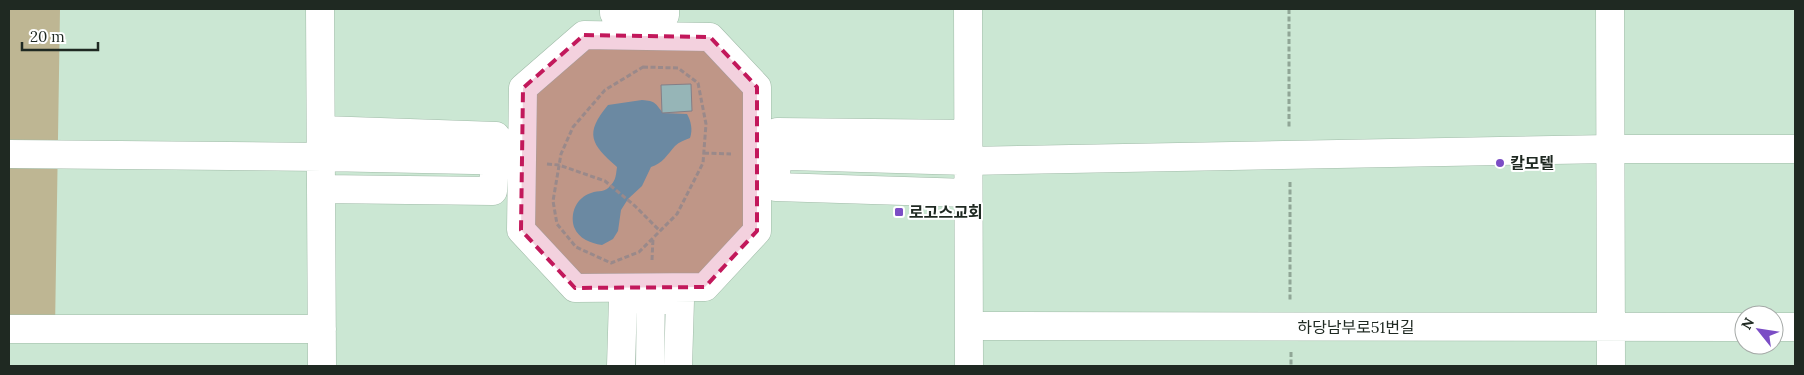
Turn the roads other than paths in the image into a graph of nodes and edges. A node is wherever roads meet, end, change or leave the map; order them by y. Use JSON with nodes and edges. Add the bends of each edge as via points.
{"nodes":[{"id":1,"x":320,"y":9,"type":"edge"},
{"id":2,"x":614,"y":9,"type":"edge"},
{"id":3,"x":968,"y":9,"type":"edge"},
{"id":4,"x":1610,"y":9,"type":"edge"},
{"id":5,"x":649,"y":17,"type":"edge"},
{"id":6,"x":322,"y":130,"type":"junction"},
{"id":7,"x":968,"y":134,"type":"junction"},
{"id":8,"x":1610,"y":149,"type":"junction"},
{"id":9,"x":1795,"y":149,"type":"edge"},
{"id":10,"x":9,"y":154,"type":"edge"},
{"id":11,"x":767,"y":155,"type":"junction"},
{"id":12,"x":322,"y":156,"type":"junction"},
{"id":13,"x":495,"y":161,"type":"junction"},
{"id":14,"x":522,"y":161,"type":"junction"},
{"id":15,"x":968,"y":161,"type":"junction"},
{"id":16,"x":322,"y":190,"type":"junction"},
{"id":17,"x":968,"y":193,"type":"junction"},
{"id":18,"x":651,"y":294,"type":"junction"},
{"id":19,"x":968,"y":326,"type":"junction"},
{"id":20,"x":1611,"y":327,"type":"junction"},
{"id":21,"x":1734,"y":327,"type":"edge"},
{"id":22,"x":9,"y":329,"type":"edge"},
{"id":23,"x":322,"y":330,"type":"junction"},
{"id":24,"x":322,"y":366,"type":"edge"},
{"id":25,"x":622,"y":366,"type":"edge"},
{"id":26,"x":650,"y":366,"type":"edge"},
{"id":27,"x":678,"y":366,"type":"edge"},
{"id":28,"x":969,"y":366,"type":"edge"},
{"id":29,"x":1611,"y":366,"type":"edge"}],
"edges":[{"from":1,"to":6,"type":"street"},
{"from":2,"to":5,"type":"street","via":[[614,13]]},
{"from":3,"to":7,"type":"street"},
{"from":4,"to":8,"type":"street"},
{"from":5,"to":11,"type":"street","via":[[710,37],[757,87]]},
{"from":5,"to":14,"type":"street","via":[[584,35],[523,88]]},
{"from":6,"to":12,"type":"street"},
{"from":6,"to":13,"type":"street","via":[[496,136]]},
{"from":7,"to":11,"type":"street","via":[[777,132]]},
{"from":7,"to":15,"type":"street"},
{"from":8,"to":9,"type":"street"},
{"from":8,"to":15,"type":"street"},
{"from":8,"to":20,"type":"street"},
{"from":10,"to":12,"type":"street"},
{"from":11,"to":15,"type":"street"},
{"from":11,"to":17,"type":"street","via":[[776,187]]},
{"from":11,"to":18,"type":"street","via":[[756,232],[705,287]]},
{"from":12,"to":13,"type":"street"},
{"from":12,"to":16,"type":"street"},
{"from":13,"to":14,"type":"street"},
{"from":13,"to":16,"type":"street","via":[[494,191]]},
{"from":14,"to":18,"type":"street","via":[[521,230],[575,288]]},
{"from":15,"to":17,"type":"street"},
{"from":16,"to":23,"type":"street"},
{"from":17,"to":19,"type":"street"},
{"from":18,"to":25,"type":"street","via":[[623,299]]},
{"from":18,"to":26,"type":"street"},
{"from":18,"to":27,"type":"street","via":[[680,300]]},
{"from":19,"to":20,"type":"street","name":"하당남부로51번길"},
{"from":19,"to":28,"type":"street"},
{"from":20,"to":21,"type":"street","name":"하당남부로51번길"},
{"from":20,"to":29,"type":"street"},
{"from":22,"to":23,"type":"street"},
{"from":23,"to":24,"type":"street"}]}
